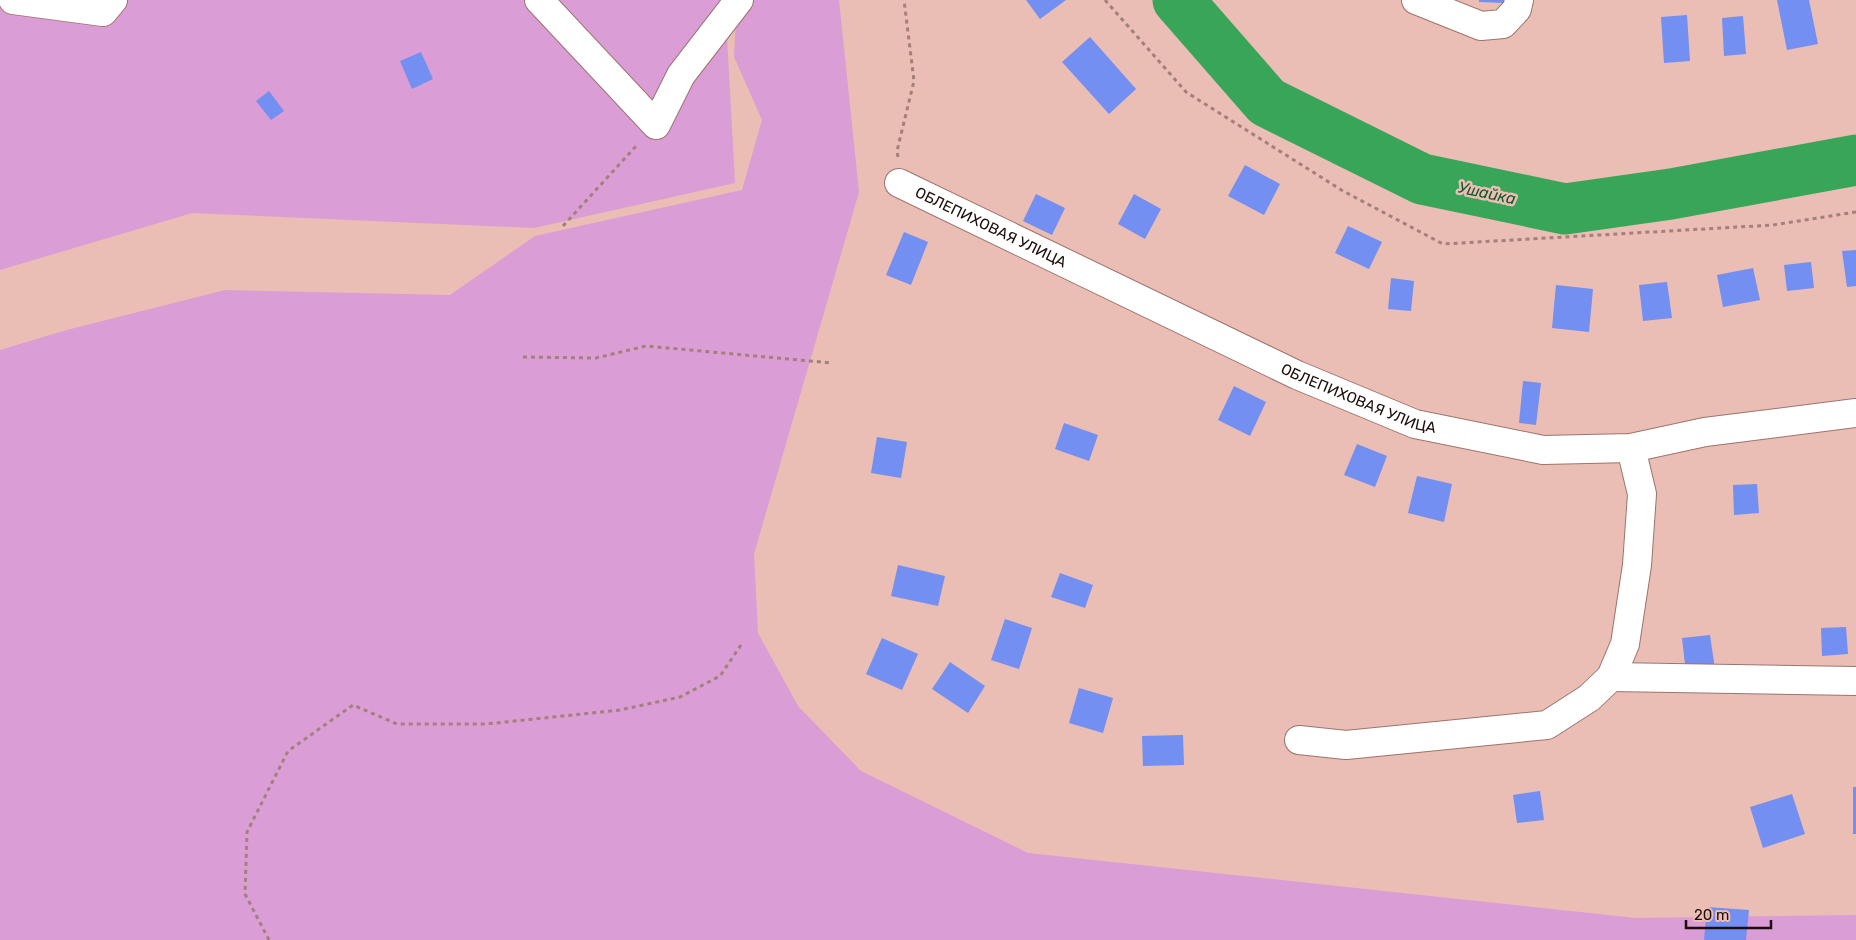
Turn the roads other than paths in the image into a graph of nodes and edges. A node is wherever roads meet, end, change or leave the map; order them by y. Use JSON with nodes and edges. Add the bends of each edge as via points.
{"nodes":[{"id":1,"x":13,"y":0,"type":"edge"},
{"id":2,"x":114,"y":0,"type":"edge"},
{"id":3,"x":539,"y":0,"type":"edge"},
{"id":4,"x":740,"y":0,"type":"edge"},
{"id":5,"x":1416,"y":0,"type":"edge"},
{"id":6,"x":1519,"y":0,"type":"edge"},
{"id":7,"x":899,"y":183,"type":"road end"},
{"id":8,"x":1856,"y":413,"type":"edge"},
{"id":9,"x":1631,"y":448,"type":"junction"},
{"id":10,"x":1611,"y":677,"type":"junction"},
{"id":11,"x":1856,"y":680,"type":"edge"},
{"id":12,"x":1299,"y":740,"type":"dead end"}],
"edges":[{"from":1,"to":2,"type":"street","via":[[103,12]]},
{"from":3,"to":4,"type":"street","via":[[656,125],[680,75]]},
{"from":5,"to":6,"type":"street","via":[[1482,26],[1503,24],[1517,9]]},
{"from":7,"to":9,"type":"street","name":"ОБЛЕПИХОВАЯ УЛИЦА","via":[[1297,375],[1415,424],[1543,450]]},
{"from":8,"to":9,"type":"street","name":"ОБЛЕПИХОВАЯ УЛИЦА","via":[[1705,432]]},
{"from":9,"to":10,"type":"street","via":[[1642,494],[1637,565],[1625,644]]},
{"from":10,"to":11,"type":"street"},
{"from":10,"to":12,"type":"street","via":[[1589,698],[1547,725],[1346,745]]}]}
